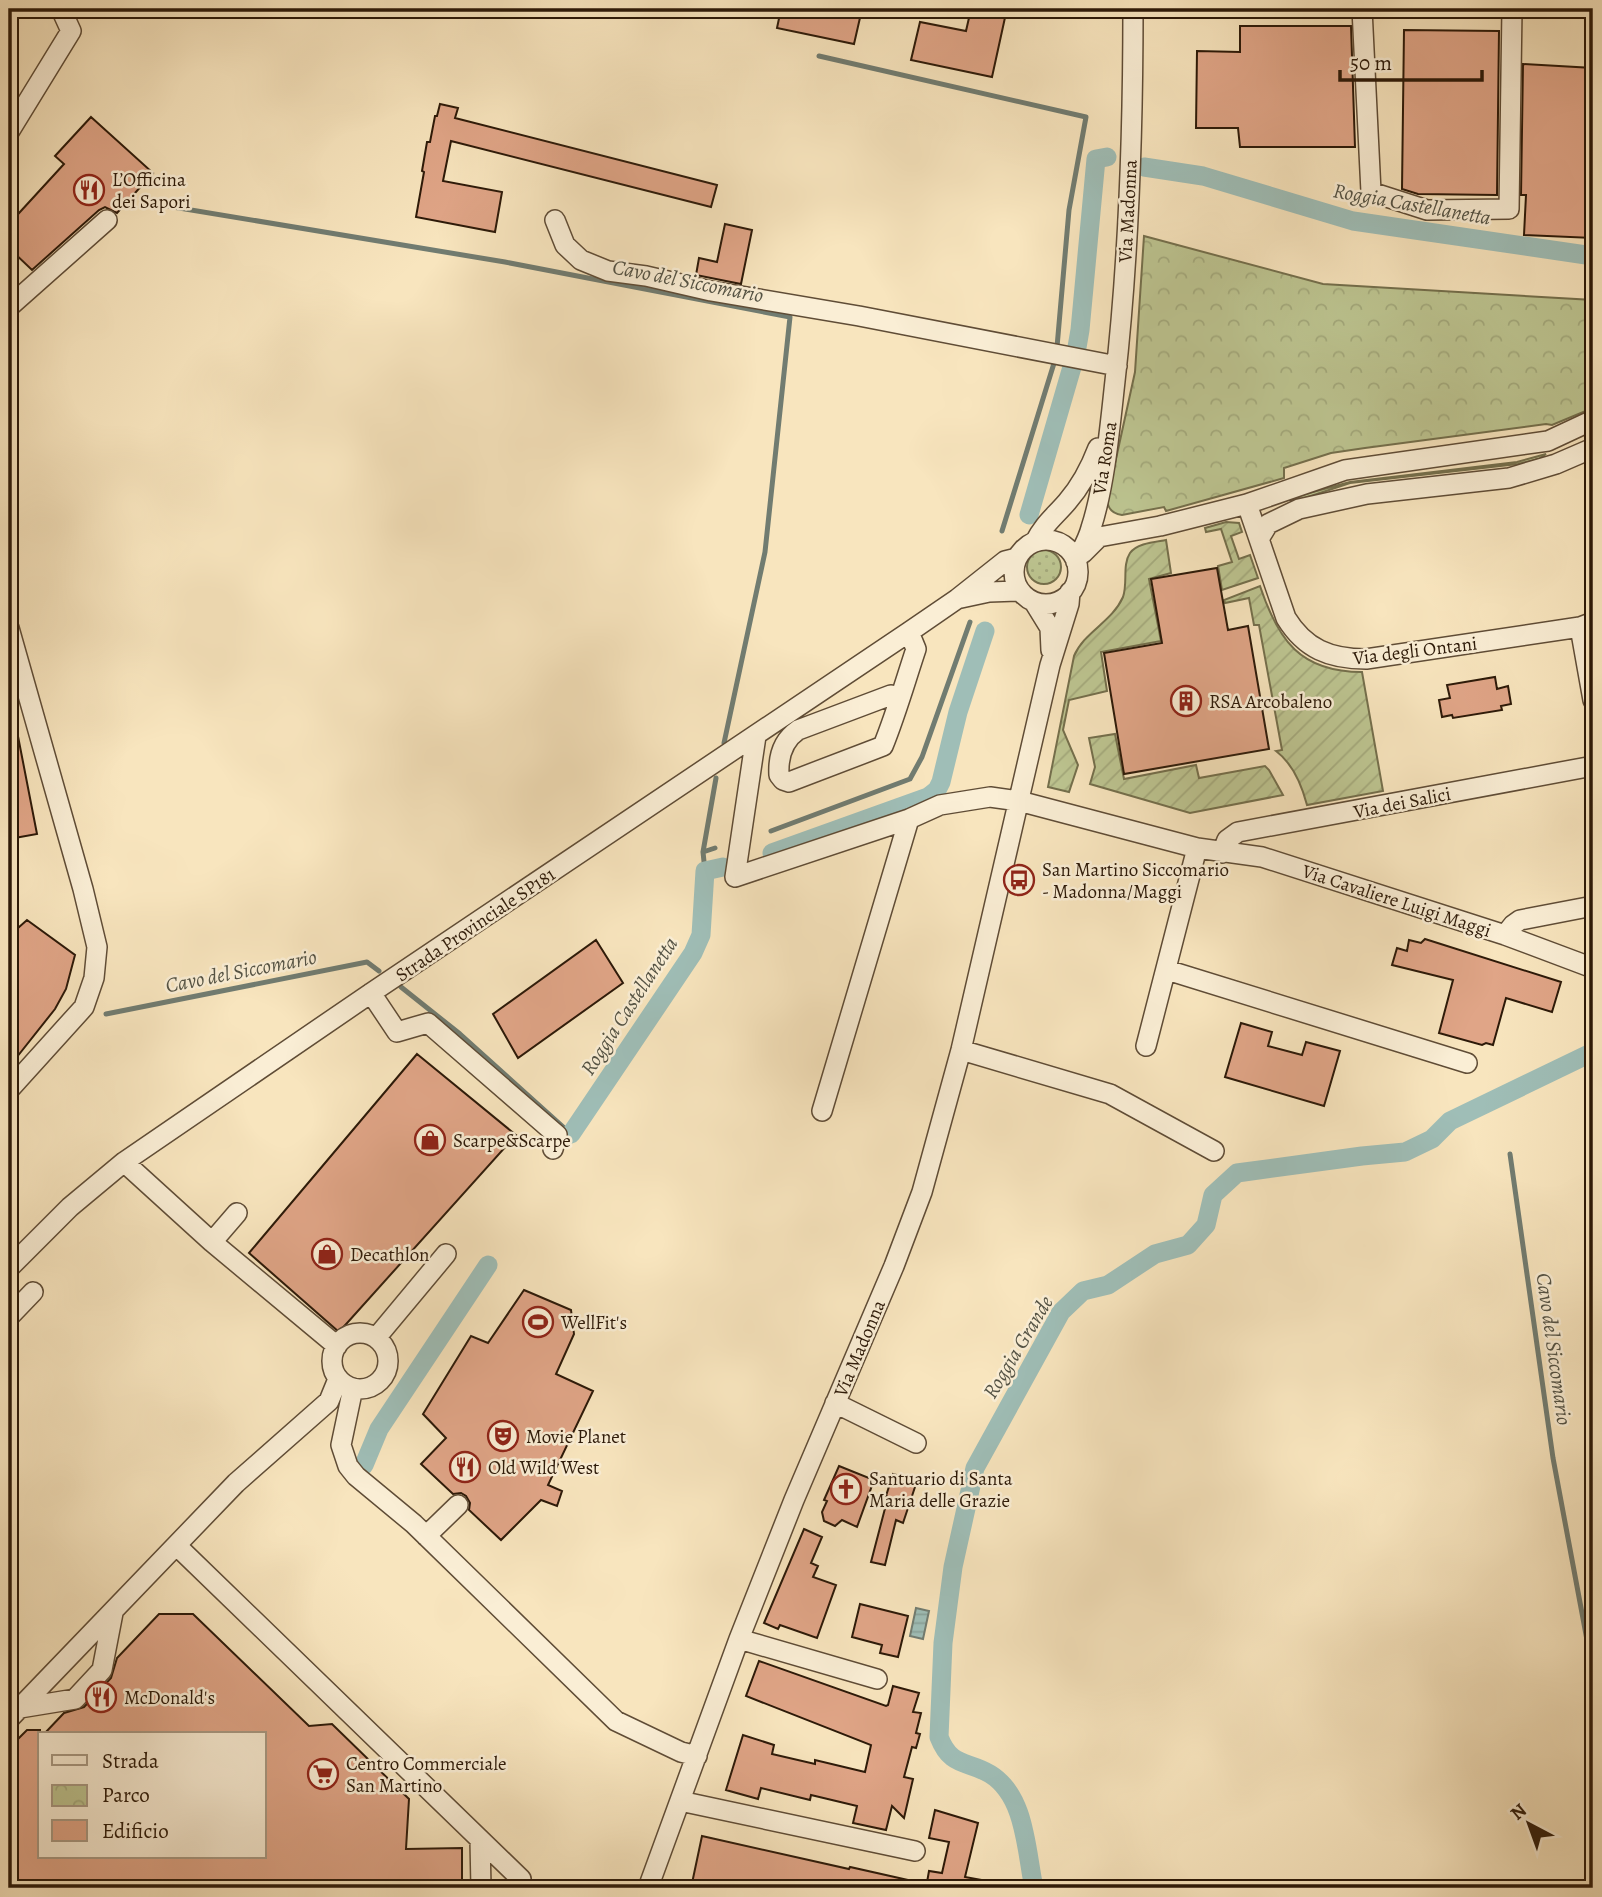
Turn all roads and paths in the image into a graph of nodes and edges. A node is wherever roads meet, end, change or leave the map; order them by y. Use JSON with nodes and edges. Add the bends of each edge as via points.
{"nodes":[{"id":1,"x":61,"y":9,"type":"edge"},
{"id":2,"x":1133,"y":9,"type":"edge"},
{"id":3,"x":1363,"y":9,"type":"edge"},
{"id":4,"x":1512,"y":9,"type":"edge"},
{"id":5,"x":9,"y":132,"type":"edge"},
{"id":6,"x":107,"y":220,"type":"dead end"},
{"id":7,"x":555,"y":220,"type":"dead end"},
{"id":8,"x":9,"y":307,"type":"edge"},
{"id":9,"x":1117,"y":366,"type":"junction"},
{"id":10,"x":1112,"y":412,"type":"junction"},
{"id":11,"x":1593,"y":420,"type":"edge"},
{"id":12,"x":1548,"y":441,"type":"junction"},
{"id":13,"x":1593,"y":448,"type":"edge"},
{"id":14,"x":1556,"y":464,"type":"junction"},
{"id":15,"x":1275,"y":494,"type":"junction"},
{"id":16,"x":1247,"y":504,"type":"junction"},
{"id":17,"x":1096,"y":506,"type":"junction"},
{"id":18,"x":1299,"y":509,"type":"junction"},
{"id":19,"x":1123,"y":532,"type":"junction"},
{"id":20,"x":1259,"y":539,"type":"junction"},
{"id":21,"x":1035,"y":542,"type":"junction"},
{"id":22,"x":1017,"y":558,"type":"junction"},
{"id":23,"x":1076,"y":562,"type":"junction"},
{"id":24,"x":1070,"y":593,"type":"junction"},
{"id":25,"x":1027,"y":596,"type":"junction"},
{"id":26,"x":957,"y":599,"type":"junction"},
{"id":27,"x":1586,"y":625,"type":"edge"},
{"id":28,"x":9,"y":630,"type":"edge"},
{"id":29,"x":909,"y":632,"type":"junction"},
{"id":30,"x":1050,"y":665,"type":"junction"},
{"id":31,"x":900,"y":697,"type":"junction"},
{"id":32,"x":1593,"y":700,"type":"edge"},
{"id":33,"x":756,"y":736,"type":"junction"},
{"id":34,"x":1593,"y":766,"type":"edge"},
{"id":35,"x":1019,"y":801,"type":"junction"},
{"id":36,"x":909,"y":819,"type":"junction"},
{"id":37,"x":1196,"y":848,"type":"junction"},
{"id":38,"x":1222,"y":853,"type":"junction"},
{"id":39,"x":1593,"y":906,"type":"edge"},
{"id":40,"x":1505,"y":934,"type":"junction"},
{"id":41,"x":1593,"y":968,"type":"edge"},
{"id":42,"x":1167,"y":970,"type":"junction"},
{"id":43,"x":371,"y":993,"type":"junction"},
{"id":44,"x":1146,"y":1046,"type":"dead end"},
{"id":45,"x":961,"y":1050,"type":"junction"},
{"id":46,"x":1467,"y":1063,"type":"dead end"},
{"id":47,"x":9,"y":1090,"type":"edge"},
{"id":48,"x":822,"y":1111,"type":"dead end"},
{"id":49,"x":552,"y":1149,"type":"dead end"},
{"id":50,"x":1214,"y":1151,"type":"dead end"},
{"id":51,"x":124,"y":1162,"type":"junction"},
{"id":52,"x":237,"y":1213,"type":"dead end"},
{"id":53,"x":212,"y":1242,"type":"junction"},
{"id":54,"x":446,"y":1254,"type":"dead end"},
{"id":55,"x":9,"y":1268,"type":"edge"},
{"id":56,"x":33,"y":1292,"type":"dead end"},
{"id":57,"x":9,"y":1317,"type":"edge"},
{"id":58,"x":376,"y":1338,"type":"junction"},
{"id":59,"x":337,"y":1346,"type":"junction"},
{"id":60,"x":345,"y":1383,"type":"junction"},
{"id":61,"x":835,"y":1403,"type":"junction"},
{"id":62,"x":916,"y":1443,"type":"dead end"},
{"id":63,"x":458,"y":1505,"type":"dead end"},
{"id":64,"x":426,"y":1536,"type":"junction"},
{"id":65,"x":177,"y":1546,"type":"junction"},
{"id":66,"x":113,"y":1612,"type":"junction"},
{"id":67,"x":739,"y":1639,"type":"junction"},
{"id":68,"x":877,"y":1679,"type":"dead end"},
{"id":69,"x":14,"y":1713,"type":"edge"},
{"id":70,"x":696,"y":1756,"type":"junction"},
{"id":71,"x":680,"y":1801,"type":"junction"},
{"id":72,"x":480,"y":1840,"type":"junction"},
{"id":73,"x":915,"y":1851,"type":"dead end"},
{"id":74,"x":521,"y":1879,"type":"dead end"},
{"id":75,"x":652,"y":1885,"type":"edge"},
{"id":76,"x":481,"y":1888,"type":"edge"}],
"edges":[{"from":1,"to":5,"type":"street","via":[[71,31]]},
{"from":2,"to":9,"type":"street","name":"Via Madonna","via":[[1133,106]]},
{"from":3,"to":4,"type":"street","via":[[1371,192],[1427,210],[1509,209]]},
{"from":6,"to":8,"type":"street"},
{"from":7,"to":9,"type":"street","via":[[565,245],[581,260],[608,271]]},
{"from":9,"to":10,"type":"street","name":"Via Madonna"},
{"from":10,"to":17,"type":"street","name":"Via Roma"},
{"from":10,"to":21,"type":"street","name":"Via Roma","via":[[1088,474]]},
{"from":11,"to":12,"type":"street"},
{"from":12,"to":14,"type":"street"},
{"from":12,"to":15,"type":"street","via":[[1345,470]]},
{"from":13,"to":14,"type":"street"},
{"from":14,"to":18,"type":"street","via":[[1509,478],[1367,494]]},
{"from":15,"to":16,"type":"street"},
{"from":15,"to":18,"type":"street"},
{"from":16,"to":19,"type":"street"},
{"from":16,"to":20,"type":"street","name":"Via degli Ontani"},
{"from":17,"to":19,"type":"street","via":[[1108,523]]},
{"from":17,"to":23,"type":"street","name":"Via Roma"},
{"from":18,"to":20,"type":"street","via":[[1268,524]]},
{"from":19,"to":23,"type":"street","via":[[1099,537]]},
{"from":20,"to":27,"type":"street","name":"Via degli Ontani","via":[[1295,632],[1327,654],[1346,659]]},
{"from":21,"to":22,"type":"street"},
{"from":21,"to":23,"type":"street","via":[[1064,546]]},
{"from":22,"to":25,"type":"street","via":[[1015,580]]},
{"from":22,"to":26,"type":"street","name":"Strada Provinciale SP181","via":[[1005,561]]},
{"from":23,"to":24,"type":"street","via":[[1078,573]]},
{"from":24,"to":25,"type":"street","via":[[1047,604]]},
{"from":24,"to":30,"type":"street","name":"Via Madonna"},
{"from":25,"to":26,"type":"street","name":"Strada Provinciale SP181","via":[[989,592]]},
{"from":25,"to":30,"type":"street","name":"Via Madonna","via":[[1050,628]]},
{"from":26,"to":29,"type":"street","name":"Strada Provinciale SP181"},
{"from":27,"to":32,"type":"street"},
{"from":28,"to":47,"type":"street","via":[[97,947],[97,965],[84,1007]]},
{"from":29,"to":31,"type":"street","via":[[916,649]]},
{"from":29,"to":33,"type":"street","name":"Strada Provinciale SP181"},
{"from":30,"to":35,"type":"street","name":"Via Madonna"},
{"from":31,"to":31,"type":"street","via":[[883,746],[789,782],[779,775],[783,745],[798,730],[891,695]]},
{"from":33,"to":36,"type":"street","via":[[735,877]]},
{"from":33,"to":43,"type":"street","name":"Strada Provinciale SP181"},
{"from":34,"to":38,"type":"street","name":"Via dei Salici","via":[[1238,832],[1227,840]]},
{"from":35,"to":36,"type":"street","via":[[967,799]]},
{"from":35,"to":37,"type":"street","name":"Via Cavaliere Luigi Maggi"},
{"from":35,"to":45,"type":"street","name":"Via Madonna"},
{"from":36,"to":48,"type":"street"},
{"from":37,"to":38,"type":"street","name":"Via Cavaliere Luigi Maggi"},
{"from":37,"to":42,"type":"street"},
{"from":38,"to":40,"type":"street","name":"Via Cavaliere Luigi Maggi","via":[[1262,857]]},
{"from":39,"to":40,"type":"street","via":[[1520,920]]},
{"from":40,"to":41,"type":"street","name":"Via Cavaliere Luigi Maggi"},
{"from":42,"to":44,"type":"street"},
{"from":42,"to":46,"type":"street"},
{"from":43,"to":49,"type":"street","via":[[397,1032],[428,1023],[557,1135]]},
{"from":43,"to":51,"type":"street","name":"Strada Provinciale SP181"},
{"from":45,"to":50,"type":"street","via":[[1110,1094]]},
{"from":45,"to":61,"type":"street","name":"Via Madonna","via":[[910,1227]]},
{"from":51,"to":53,"type":"street"},
{"from":51,"to":55,"type":"street","name":"Strada Provinciale SP181"},
{"from":52,"to":53,"type":"street"},
{"from":53,"to":59,"type":"street"},
{"from":54,"to":58,"type":"street"},
{"from":56,"to":57,"type":"street"},
{"from":58,"to":59,"type":"street","via":[[359,1333]]},
{"from":58,"to":60,"type":"street","via":[[386,1352],[383,1377],[370,1387]]},
{"from":59,"to":60,"type":"street","via":[[332,1363]]},
{"from":60,"to":64,"type":"street","via":[[341,1445],[348,1466]]},
{"from":60,"to":65,"type":"street","via":[[236,1483]]},
{"from":61,"to":62,"type":"street"},
{"from":61,"to":67,"type":"street","name":"Via Madonna"},
{"from":63,"to":64,"type":"street"},
{"from":64,"to":70,"type":"street","via":[[616,1721]]},
{"from":65,"to":66,"type":"street"},
{"from":65,"to":72,"type":"street"},
{"from":66,"to":69,"type":"street"},
{"from":66,"to":69,"type":"street","via":[[102,1670],[75,1699]]},
{"from":67,"to":68,"type":"street"},
{"from":67,"to":70,"type":"street","name":"Via Madonna"},
{"from":70,"to":71,"type":"street","name":"Via Madonna"},
{"from":71,"to":73,"type":"street"},
{"from":71,"to":75,"type":"street","name":"Via Madonna"},
{"from":72,"to":74,"type":"street"},
{"from":72,"to":76,"type":"street"}]}
